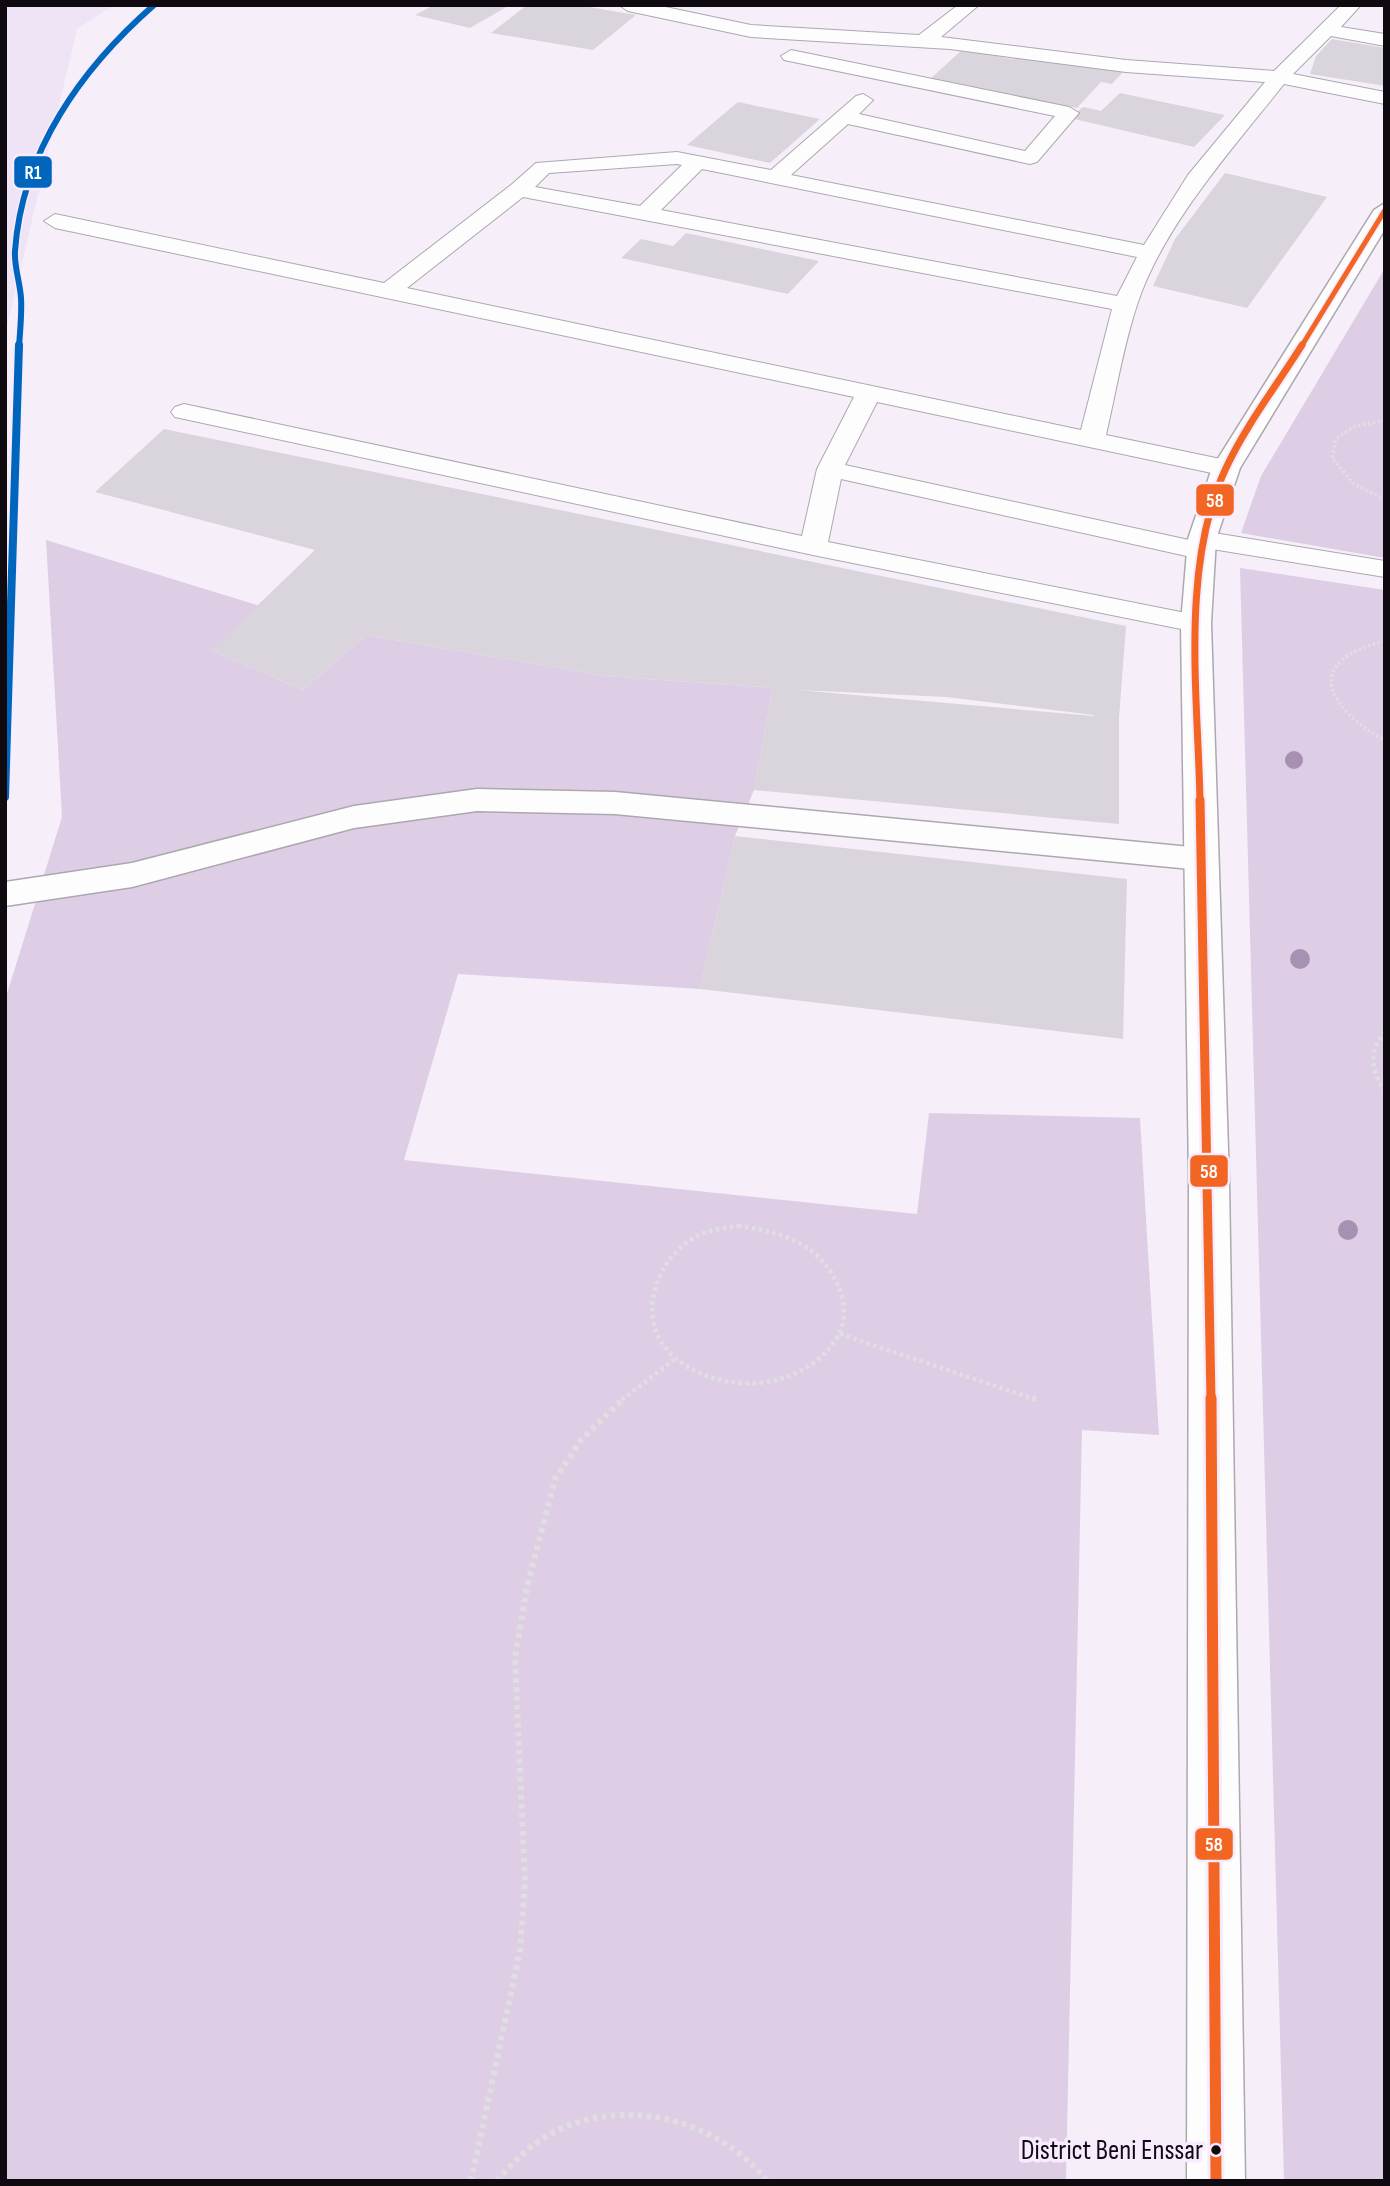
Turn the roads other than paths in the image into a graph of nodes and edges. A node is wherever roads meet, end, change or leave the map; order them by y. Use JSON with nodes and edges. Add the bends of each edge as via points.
{"nodes":[{"id":1,"x":628,"y":5,"type":"edge"},
{"id":2,"x":970,"y":5,"type":"edge"},
{"id":3,"x":1352,"y":5,"type":"edge"},
{"id":4,"x":1328,"y":30,"type":"junction"},
{"id":5,"x":814,"y":36,"type":"junction"},
{"id":6,"x":1385,"y":40,"type":"edge"},
{"id":7,"x":922,"y":41,"type":"junction"},
{"id":8,"x":890,"y":76,"type":"junction"},
{"id":9,"x":1279,"y":77,"type":"junction"},
{"id":10,"x":1385,"y":98,"type":"edge"},
{"id":11,"x":844,"y":117,"type":"junction"},
{"id":12,"x":697,"y":162,"type":"junction"},
{"id":13,"x":776,"y":177,"type":"junction"},
{"id":14,"x":519,"y":190,"type":"junction"},
{"id":15,"x":645,"y":214,"type":"junction"},
{"id":16,"x":1383,"y":217,"type":"edge"},
{"id":17,"x":55,"y":220,"type":"dead end"},
{"id":18,"x":1150,"y":253,"type":"junction"},
{"id":19,"x":388,"y":292,"type":"junction"},
{"id":20,"x":1125,"y":304,"type":"junction"},
{"id":21,"x":869,"y":392,"type":"junction"},
{"id":22,"x":184,"y":412,"type":"dead end"},
{"id":23,"x":1092,"y":439,"type":"junction"},
{"id":24,"x":830,"y":468,"type":"junction"},
{"id":25,"x":1226,"y":468,"type":"junction"},
{"id":26,"x":1201,"y":545,"type":"junction"},
{"id":27,"x":813,"y":547,"type":"junction"},
{"id":28,"x":1385,"y":569,"type":"edge"},
{"id":29,"x":1196,"y":623,"type":"junction"},
{"id":30,"x":1201,"y":859,"type":"junction"},
{"id":31,"x":5,"y":894,"type":"edge"},
{"id":32,"x":1216,"y":2181,"type":"edge"}],
"edges":[{"from":1,"to":5,"type":"lane","via":[[751,31]]},
{"from":2,"to":7,"type":"lane"},
{"from":3,"to":4,"type":"lane"},
{"from":4,"to":6,"type":"lane"},
{"from":4,"to":9,"type":"lane"},
{"from":5,"to":7,"type":"lane"},
{"from":5,"to":8,"type":"lane","via":[[791,56]]},
{"from":7,"to":9,"type":"lane"},
{"from":8,"to":11,"type":"lane"},
{"from":8,"to":11,"type":"lane","via":[[1069,113],[1030,158]]},
{"from":9,"to":10,"type":"lane"},
{"from":9,"to":18,"type":"lane","via":[[1196,180]]},
{"from":11,"to":13,"type":"lane"},
{"from":12,"to":13,"type":"lane"},
{"from":12,"to":14,"type":"lane","via":[[677,158],[543,167]]},
{"from":12,"to":15,"type":"lane"},
{"from":13,"to":18,"type":"lane"},
{"from":14,"to":15,"type":"lane"},
{"from":14,"to":19,"type":"lane"},
{"from":15,"to":20,"type":"lane"},
{"from":16,"to":25,"type":"street"},
{"from":17,"to":19,"type":"lane"},
{"from":18,"to":20,"type":"lane"},
{"from":19,"to":21,"type":"lane"},
{"from":20,"to":23,"type":"lane"},
{"from":21,"to":23,"type":"lane"},
{"from":21,"to":24,"type":"lane"},
{"from":22,"to":27,"type":"lane"},
{"from":23,"to":25,"type":"lane"},
{"from":24,"to":26,"type":"lane"},
{"from":24,"to":27,"type":"lane"},
{"from":25,"to":26,"type":"street"},
{"from":26,"to":28,"type":"lane"},
{"from":26,"to":29,"type":"street"},
{"from":27,"to":29,"type":"lane"},
{"from":29,"to":30,"type":"street"},
{"from":30,"to":31,"type":"street","via":[[615,803],[477,800],[354,817],[132,875]]},
{"from":30,"to":32,"type":"street","via":[[1209,1180]]}]}
